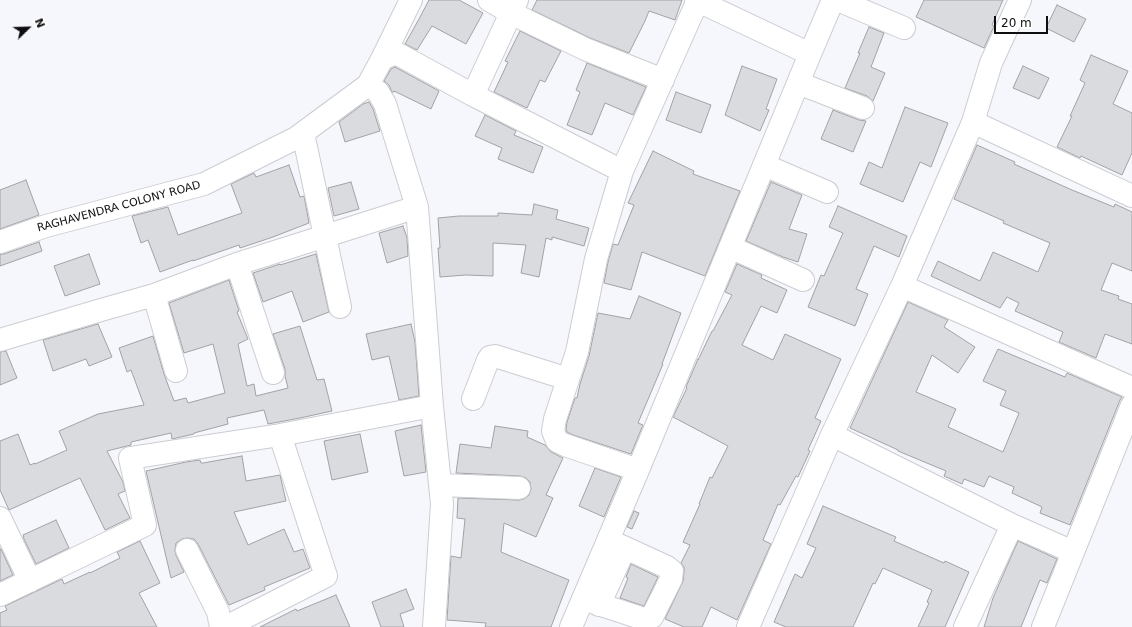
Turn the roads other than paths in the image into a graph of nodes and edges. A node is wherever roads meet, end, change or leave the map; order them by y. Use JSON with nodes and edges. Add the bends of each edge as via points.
{"nodes":[{"id":1,"x":411,"y":0,"type":"edge"},
{"id":2,"x":489,"y":0,"type":"edge"},
{"id":3,"x":697,"y":0,"type":"edge"},
{"id":4,"x":833,"y":0,"type":"edge"},
{"id":5,"x":838,"y":0,"type":"edge"},
{"id":6,"x":1020,"y":0,"type":"edge"},
{"id":7,"x":514,"y":6,"type":"edge"},
{"id":8,"x":904,"y":28,"type":"dead end"},
{"id":9,"x":810,"y":54,"type":"junction"},
{"id":10,"x":382,"y":59,"type":"junction"},
{"id":11,"x":663,"y":80,"type":"junction"},
{"id":12,"x":798,"y":83,"type":"junction"},
{"id":13,"x":368,"y":85,"type":"junction"},
{"id":14,"x":473,"y":95,"type":"junction"},
{"id":15,"x":863,"y":108,"type":"dead end"},
{"id":16,"x":973,"y":122,"type":"junction"},
{"id":17,"x":303,"y":133,"type":"junction"},
{"id":18,"x":764,"y":165,"type":"junction"},
{"id":19,"x":622,"y":171,"type":"junction"},
{"id":20,"x":827,"y":192,"type":"dead end"},
{"id":21,"x":1131,"y":194,"type":"edge"},
{"id":22,"x":417,"y":207,"type":"junction"},
{"id":23,"x":326,"y":236,"type":"junction"},
{"id":24,"x":0,"y":242,"type":"edge"},
{"id":25,"x":730,"y":248,"type":"junction"},
{"id":26,"x":237,"y":264,"type":"junction"},
{"id":27,"x":803,"y":280,"type":"dead end"},
{"id":28,"x":902,"y":286,"type":"junction"},
{"id":29,"x":154,"y":296,"type":"junction"},
{"id":30,"x":340,"y":307,"type":"dead end"},
{"id":31,"x":0,"y":340,"type":"edge"},
{"id":32,"x":176,"y":371,"type":"dead end"},
{"id":33,"x":273,"y":374,"type":"dead end"},
{"id":34,"x":568,"y":379,"type":"junction"},
{"id":35,"x":1132,"y":388,"type":"edge"},
{"id":36,"x":473,"y":399,"type":"dead end"},
{"id":37,"x":1132,"y":405,"type":"edge"},
{"id":38,"x":432,"y":406,"type":"junction"},
{"id":39,"x":280,"y":435,"type":"junction"},
{"id":40,"x":832,"y":435,"type":"junction"},
{"id":41,"x":638,"y":470,"type":"junction"},
{"id":42,"x":440,"y":485,"type":"junction"},
{"id":43,"x":519,"y":488,"type":"dead end"},
{"id":44,"x":0,"y":518,"type":"edge"},
{"id":45,"x":1012,"y":525,"type":"junction"},
{"id":46,"x":617,"y":544,"type":"junction"},
{"id":47,"x":187,"y":550,"type":"dead end"},
{"id":48,"x":1073,"y":552,"type":"junction"},
{"id":49,"x":30,"y":580,"type":"junction"},
{"id":50,"x":0,"y":595,"type":"edge"},
{"id":51,"x":591,"y":602,"type":"junction"},
{"id":52,"x":221,"y":627,"type":"edge"},
{"id":53,"x":226,"y":627,"type":"edge"},
{"id":54,"x":434,"y":627,"type":"edge"},
{"id":55,"x":571,"y":627,"type":"edge"},
{"id":56,"x":748,"y":627,"type":"edge"},
{"id":57,"x":965,"y":627,"type":"edge"},
{"id":58,"x":1043,"y":627,"type":"edge"}],
"edges":[{"from":1,"to":10,"type":"street","name":"RAGHAVENDRA COLONY ROAD"},
{"from":2,"to":7,"type":"street"},
{"from":3,"to":9,"type":"street"},
{"from":3,"to":11,"type":"street"},
{"from":4,"to":9,"type":"street"},
{"from":5,"to":8,"type":"street"},
{"from":6,"to":16,"type":"street","via":[[991,63]]},
{"from":7,"to":11,"type":"street","via":[[585,49]]},
{"from":7,"to":14,"type":"street"},
{"from":9,"to":12,"type":"street"},
{"from":10,"to":13,"type":"street","name":"RAGHAVENDRA COLONY ROAD"},
{"from":10,"to":14,"type":"street","via":[[396,53]]},
{"from":11,"to":19,"type":"street"},
{"from":12,"to":15,"type":"street"},
{"from":12,"to":18,"type":"street"},
{"from":13,"to":17,"type":"street","name":"RAGHAVENDRA COLONY ROAD"},
{"from":13,"to":22,"type":"street","via":[[378,92],[385,104]]},
{"from":14,"to":19,"type":"street"},
{"from":16,"to":21,"type":"street"},
{"from":16,"to":28,"type":"street"},
{"from":17,"to":23,"type":"street"},
{"from":17,"to":24,"type":"street","name":"RAGHAVENDRA COLONY ROAD","via":[[204,184],[46,226]]},
{"from":18,"to":20,"type":"street"},
{"from":18,"to":25,"type":"street"},
{"from":19,"to":34,"type":"street","via":[[596,259],[577,352]]},
{"from":22,"to":23,"type":"street"},
{"from":22,"to":38,"type":"street"},
{"from":23,"to":26,"type":"street"},
{"from":23,"to":30,"type":"street"},
{"from":25,"to":27,"type":"street"},
{"from":25,"to":41,"type":"street"},
{"from":26,"to":29,"type":"street"},
{"from":26,"to":33,"type":"street"},
{"from":28,"to":35,"type":"street"},
{"from":28,"to":40,"type":"street"},
{"from":29,"to":31,"type":"street"},
{"from":29,"to":32,"type":"street"},
{"from":34,"to":36,"type":"street","via":[[495,356],[490,357]]},
{"from":34,"to":41,"type":"street","via":[[555,419],[553,431],[557,441]]},
{"from":37,"to":48,"type":"street"},
{"from":38,"to":39,"type":"street"},
{"from":38,"to":42,"type":"street"},
{"from":39,"to":49,"type":"street","via":[[130,458],[144,525]]},
{"from":39,"to":53,"type":"street","via":[[326,576]]},
{"from":40,"to":45,"type":"street"},
{"from":40,"to":56,"type":"street"},
{"from":41,"to":46,"type":"street"},
{"from":42,"to":43,"type":"street"},
{"from":42,"to":54,"type":"street","via":[[442,504]]},
{"from":44,"to":49,"type":"street"},
{"from":45,"to":48,"type":"street"},
{"from":45,"to":57,"type":"street"},
{"from":46,"to":51,"type":"street"},
{"from":46,"to":51,"type":"street","via":[[667,567],[672,571],[671,579],[652,617],[644,619]]},
{"from":47,"to":52,"type":"street","via":[[218,612]]},
{"from":48,"to":58,"type":"street"},
{"from":49,"to":50,"type":"street"},
{"from":51,"to":55,"type":"street"}]}
